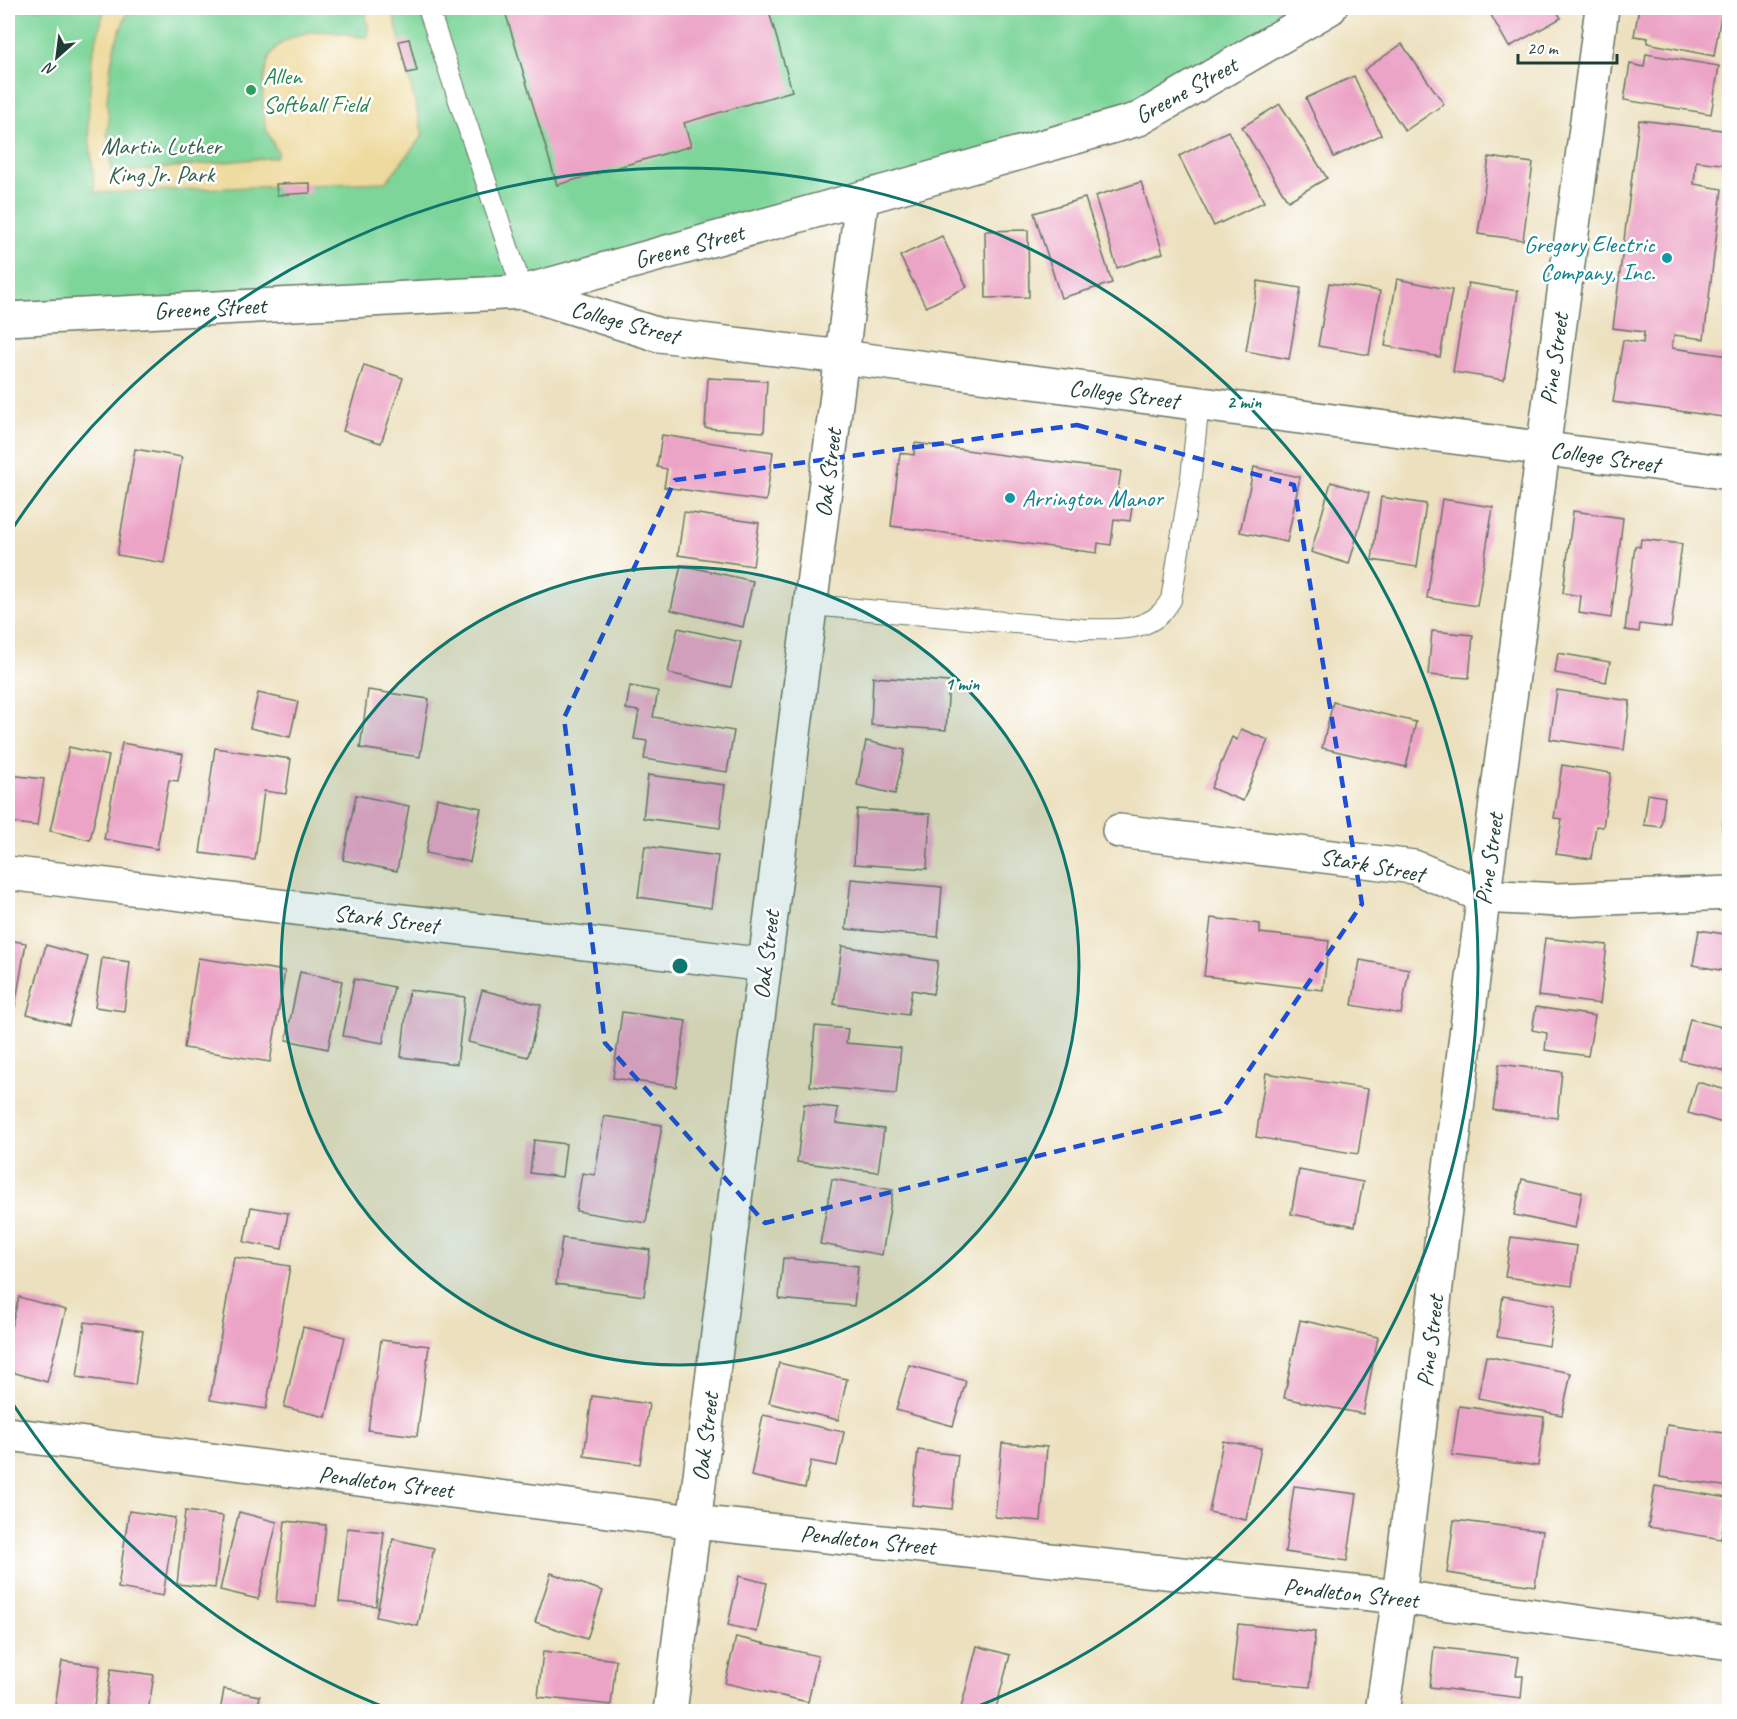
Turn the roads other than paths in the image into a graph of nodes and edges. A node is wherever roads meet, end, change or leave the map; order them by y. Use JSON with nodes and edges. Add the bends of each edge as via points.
{"nodes":[{"id":1,"x":428,"y":8,"type":"edge"},
{"id":2,"x":1330,"y":8,"type":"edge"},
{"id":3,"x":1602,"y":8,"type":"edge"},
{"id":4,"x":862,"y":198,"type":"junction"},
{"id":5,"x":523,"y":292,"type":"junction"},
{"id":6,"x":8,"y":319,"type":"edge"},
{"id":7,"x":842,"y":357,"type":"junction"},
{"id":8,"x":1199,"y":403,"type":"junction"},
{"id":9,"x":1542,"y":448,"type":"junction"},
{"id":10,"x":1730,"y":473,"type":"edge"},
{"id":11,"x":811,"y":605,"type":"junction"},
{"id":12,"x":1119,"y":831,"type":"dead end"},
{"id":13,"x":8,"y":873,"type":"edge"},
{"id":14,"x":1730,"y":893,"type":"edge"},
{"id":15,"x":1483,"y":896,"type":"junction"},
{"id":16,"x":765,"y":965,"type":"junction"},
{"id":17,"x":8,"y":1434,"type":"edge"},
{"id":18,"x":694,"y":1522,"type":"junction"},
{"id":19,"x":1399,"y":1597,"type":"junction"},
{"id":20,"x":1730,"y":1643,"type":"edge"},
{"id":21,"x":670,"y":1712,"type":"edge"},
{"id":22,"x":1382,"y":1712,"type":"edge"}],
"edges":[{"from":1,"to":5,"type":"lane"},
{"from":2,"to":4,"type":"street","name":"Greene Street","via":[[1139,119]]},
{"from":3,"to":9,"type":"street","name":"Pine Street"},
{"from":4,"to":5,"type":"street","name":"Greene Street"},
{"from":4,"to":7,"type":"street","name":"Oak Street"},
{"from":5,"to":6,"type":"street","name":"Greene Street"},
{"from":5,"to":7,"type":"street","name":"College Street","via":[[659,335]]},
{"from":7,"to":8,"type":"street","name":"College Street"},
{"from":7,"to":11,"type":"street","name":"Oak Street"},
{"from":8,"to":9,"type":"street","name":"College Street"},
{"from":8,"to":11,"type":"lane","via":[[1171,600],[1162,613],[1148,622],[1123,629],[1083,629]]},
{"from":9,"to":10,"type":"street","name":"College Street"},
{"from":9,"to":15,"type":"street","name":"Pine Street"},
{"from":11,"to":16,"type":"street","name":"Oak Street"},
{"from":12,"to":15,"type":"street","name":"Stark Street","via":[[1414,867]]},
{"from":13,"to":16,"type":"street","name":"Stark Street"},
{"from":14,"to":15,"type":"street","name":"Stark Street","via":[[1558,900]]},
{"from":15,"to":19,"type":"street","name":"Pine Street"},
{"from":16,"to":18,"type":"street","name":"Oak Street"},
{"from":17,"to":18,"type":"street","name":"Pendleton Street"},
{"from":18,"to":19,"type":"street","name":"Pendleton Street"},
{"from":18,"to":21,"type":"street","name":"Oak Street"},
{"from":19,"to":20,"type":"street","name":"Pendleton Street"},
{"from":19,"to":22,"type":"street","name":"Pine Street"}]}
